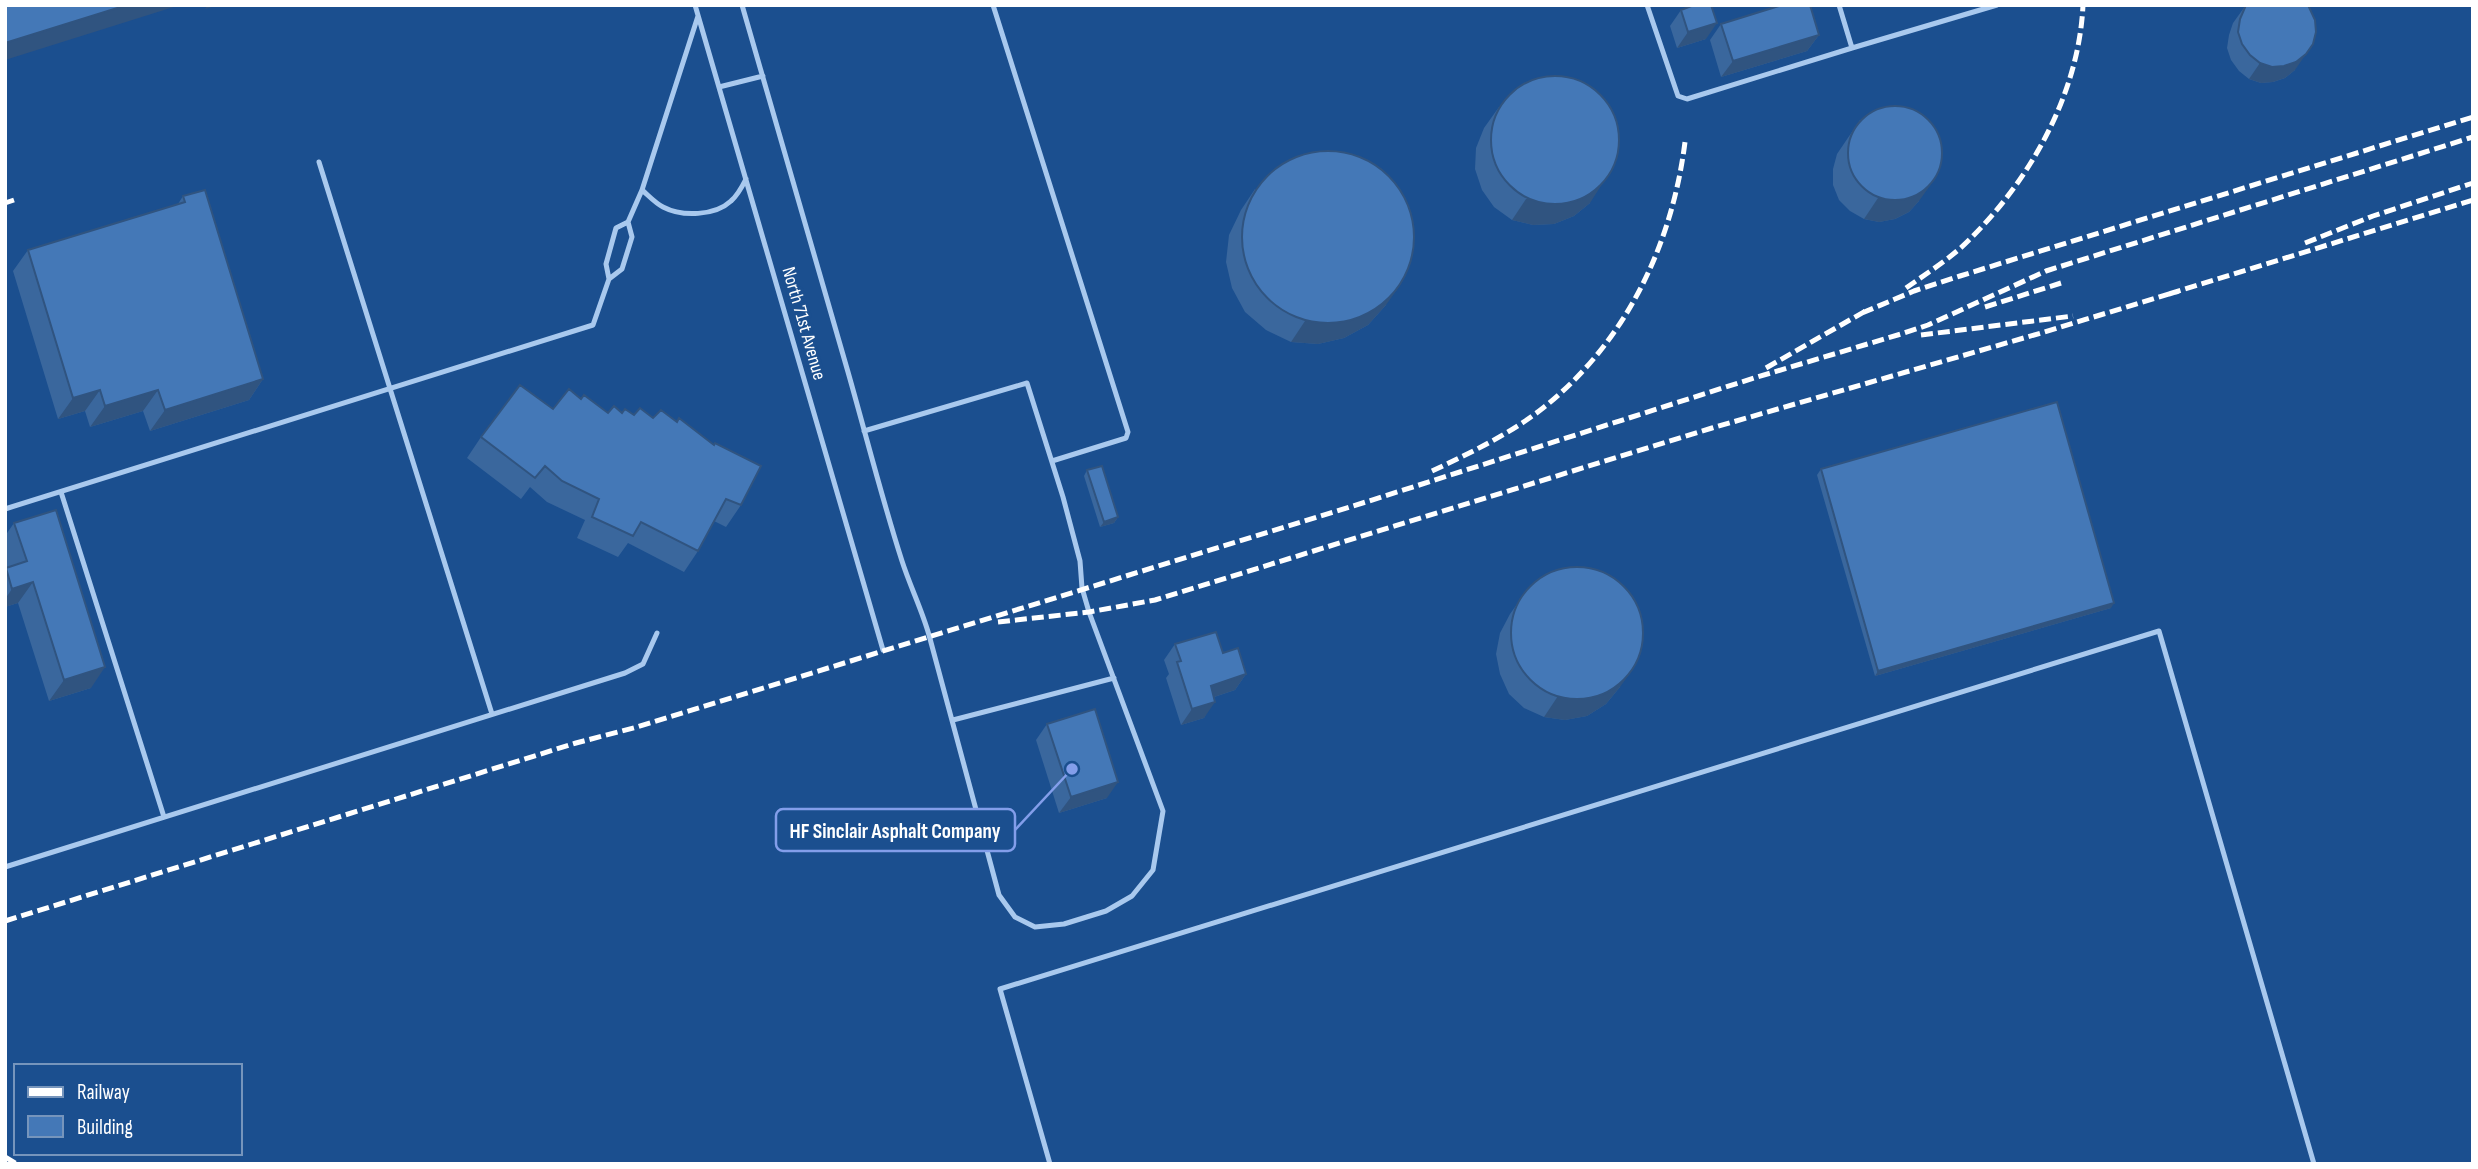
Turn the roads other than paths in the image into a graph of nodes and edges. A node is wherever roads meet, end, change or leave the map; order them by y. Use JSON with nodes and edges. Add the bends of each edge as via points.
{"nodes":[{"id":1,"x":695,"y":5,"type":"edge"},
{"id":2,"x":743,"y":5,"type":"edge"},
{"id":3,"x":993,"y":5,"type":"edge"},
{"id":4,"x":1647,"y":5,"type":"edge"},
{"id":5,"x":1839,"y":5,"type":"edge"},
{"id":6,"x":1997,"y":5,"type":"edge"},
{"id":7,"x":698,"y":16,"type":"junction"},
{"id":8,"x":1852,"y":48,"type":"junction"},
{"id":9,"x":763,"y":76,"type":"junction"},
{"id":10,"x":719,"y":87,"type":"junction"},
{"id":11,"x":319,"y":162,"type":"dead end"},
{"id":12,"x":746,"y":178,"type":"junction"},
{"id":13,"x":642,"y":190,"type":"junction"},
{"id":14,"x":628,"y":222,"type":"junction"},
{"id":15,"x":609,"y":279,"type":"junction"},
{"id":16,"x":390,"y":389,"type":"junction"},
{"id":17,"x":864,"y":431,"type":"junction"},
{"id":18,"x":1052,"y":461,"type":"junction"},
{"id":19,"x":61,"y":492,"type":"junction"},
{"id":20,"x":5,"y":509,"type":"edge"},
{"id":21,"x":657,"y":633,"type":"dead end"},
{"id":22,"x":883,"y":650,"type":"dead end"},
{"id":23,"x":1114,"y":678,"type":"junction"},
{"id":24,"x":492,"y":715,"type":"junction"},
{"id":25,"x":953,"y":720,"type":"junction"},
{"id":26,"x":164,"y":817,"type":"junction"},
{"id":27,"x":5,"y":867,"type":"edge"},
{"id":28,"x":1049,"y":1164,"type":"edge"},
{"id":29,"x":2314,"y":1164,"type":"edge"}],
"edges":[{"from":1,"to":7,"type":"lane","name":"North 71st Avenue"},
{"from":2,"to":9,"type":"lane","name":"North 71st Avenue"},
{"from":3,"to":18,"type":"lane","via":[[1128,432],[1115,443]]},
{"from":4,"to":8,"type":"lane","via":[[1678,96],[1687,99]]},
{"from":5,"to":8,"type":"lane"},
{"from":6,"to":8,"type":"lane"},
{"from":7,"to":10,"type":"lane","name":"North 71st Avenue"},
{"from":7,"to":13,"type":"lane"},
{"from":9,"to":10,"type":"lane"},
{"from":9,"to":17,"type":"lane","name":"North 71st Avenue"},
{"from":10,"to":12,"type":"lane","name":"North 71st Avenue"},
{"from":11,"to":16,"type":"lane"},
{"from":12,"to":13,"type":"lane","via":[[729,204],[691,214],[662,207]]},
{"from":12,"to":22,"type":"lane","name":"North 71st Avenue"},
{"from":13,"to":14,"type":"lane"},
{"from":14,"to":15,"type":"lane","via":[[616,229],[606,264]]},
{"from":14,"to":15,"type":"lane","via":[[632,237],[622,270]]},
{"from":15,"to":16,"type":"lane","via":[[593,325]]},
{"from":16,"to":19,"type":"lane"},
{"from":16,"to":24,"type":"lane"},
{"from":17,"to":18,"type":"lane","name":"North 71st Avenue","via":[[1027,383]]},
{"from":17,"to":25,"type":"lane","name":"North 71st Avenue"},
{"from":18,"to":23,"type":"lane","name":"North 71st Avenue","via":[[1080,561],[1088,612]]},
{"from":19,"to":20,"type":"lane"},
{"from":19,"to":26,"type":"lane"},
{"from":21,"to":24,"type":"lane","via":[[643,664],[625,673]]},
{"from":23,"to":25,"type":"lane"},
{"from":23,"to":25,"type":"lane","name":"North 71st Avenue","via":[[1163,811],[1162,829],[1153,870],[1132,897],[1107,911],[1064,924],[1035,927],[1015,917],[999,895]]},
{"from":24,"to":26,"type":"lane"},
{"from":26,"to":27,"type":"lane"},
{"from":28,"to":29,"type":"lane","via":[[1000,989],[2159,631]]}]}
